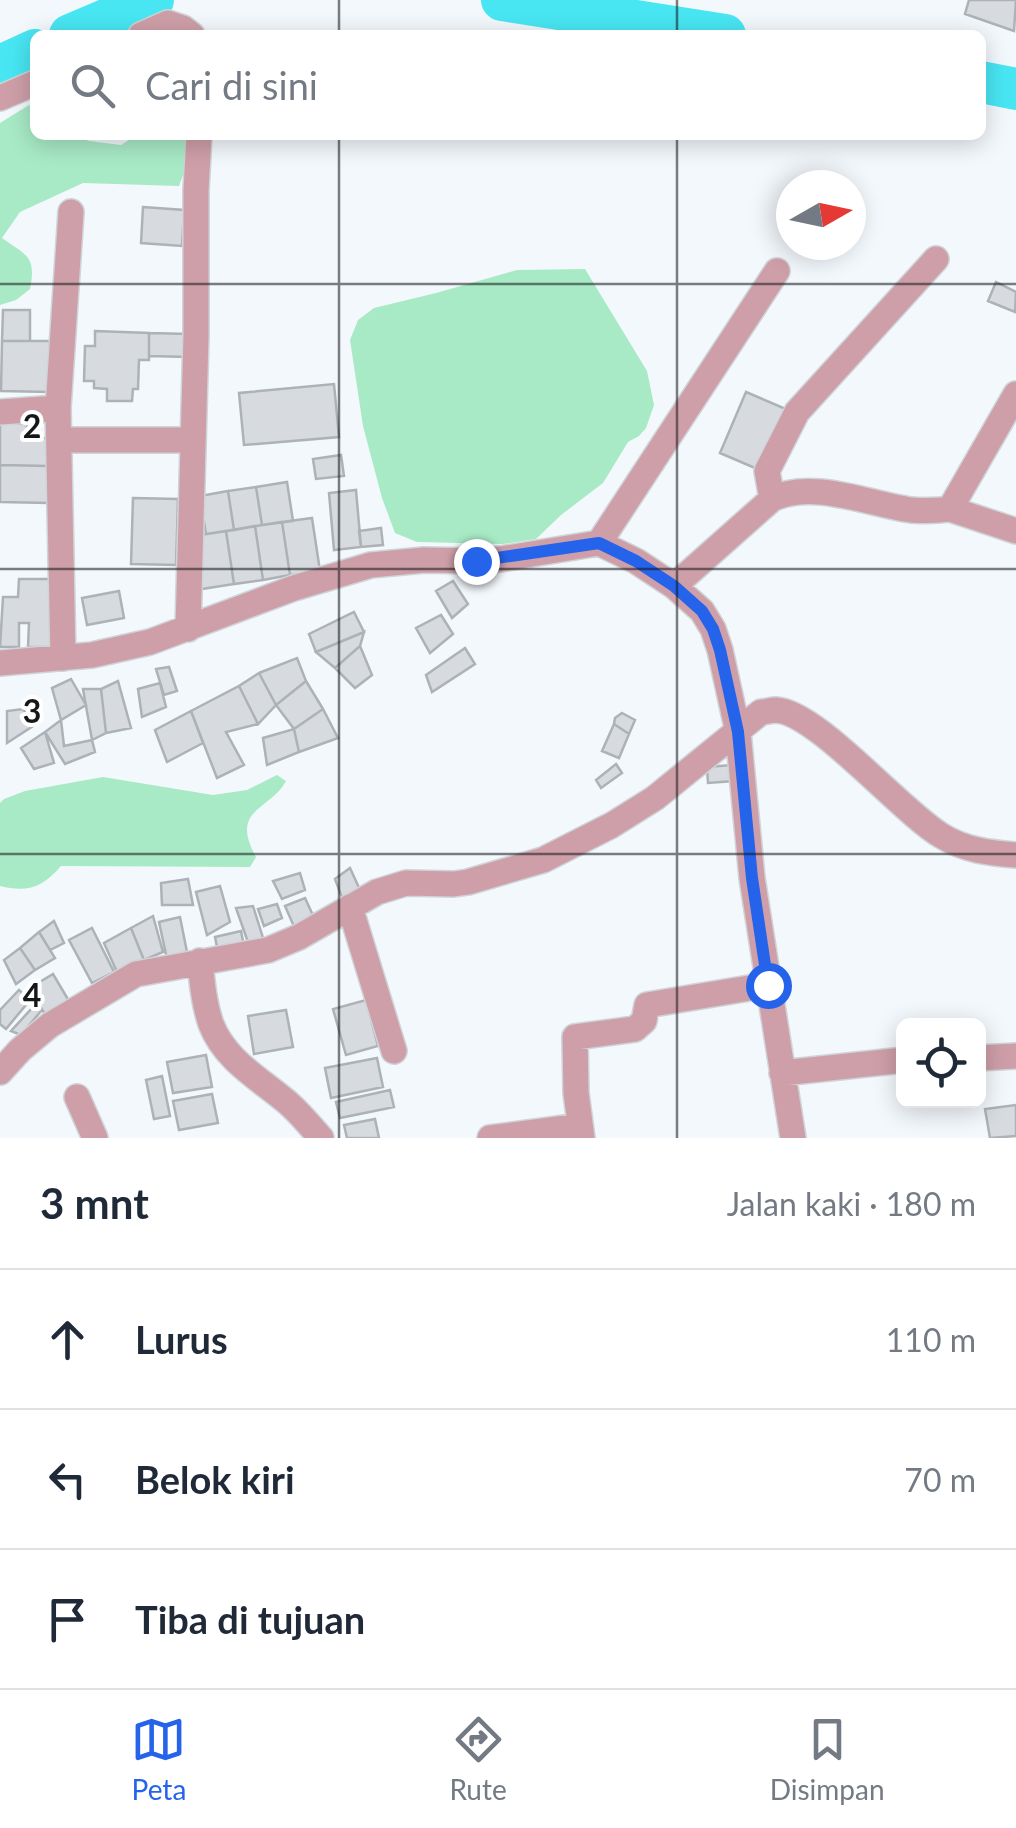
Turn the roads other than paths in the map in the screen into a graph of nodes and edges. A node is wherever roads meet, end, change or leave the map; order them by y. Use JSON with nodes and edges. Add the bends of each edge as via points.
{"nodes":[{"id":1,"x":153,"y":30,"type":"edge"},
{"id":2,"x":186,"y":30,"type":"edge"},
{"id":3,"x":30,"y":84,"type":"edge"},
{"id":4,"x":0,"y":98,"type":"edge"},
{"id":5,"x":199,"y":140,"type":"edge"},
{"id":6,"x":71,"y":212,"type":"dead end"},
{"id":7,"x":936,"y":259,"type":"dead end"},
{"id":8,"x":777,"y":271,"type":"dead end"},
{"id":9,"x":1016,"y":394,"type":"edge"},
{"id":10,"x":58,"y":408,"type":"junction"},
{"id":11,"x":0,"y":412,"type":"edge"},
{"id":12,"x":59,"y":440,"type":"junction"},
{"id":13,"x":192,"y":440,"type":"junction"},
{"id":14,"x":772,"y":499,"type":"junction"},
{"id":15,"x":950,"y":509,"type":"junction"},
{"id":16,"x":1016,"y":531,"type":"edge"},
{"id":17,"x":599,"y":543,"type":"junction"},
{"id":18,"x":674,"y":586,"type":"junction"},
{"id":19,"x":188,"y":630,"type":"junction"},
{"id":20,"x":63,"y":658,"type":"junction"},
{"id":21,"x":0,"y":663,"type":"edge"},
{"id":22,"x":738,"y":732,"type":"junction"},
{"id":23,"x":1016,"y":855,"type":"edge"},
{"id":24,"x":350,"y":907,"type":"junction"},
{"id":25,"x":200,"y":961,"type":"junction"},
{"id":26,"x":768,"y":985,"type":"junction"},
{"id":27,"x":394,"y":1050,"type":"dead end"},
{"id":28,"x":1016,"y":1056,"type":"edge"},
{"id":29,"x":986,"y":1058,"type":"edge"},
{"id":30,"x":896,"y":1061,"type":"edge"},
{"id":31,"x":0,"y":1072,"type":"edge"},
{"id":32,"x":782,"y":1073,"type":"junction"},
{"id":33,"x":77,"y":1097,"type":"dead end"},
{"id":34,"x":581,"y":1132,"type":"edge"},
{"id":35,"x":95,"y":1138,"type":"edge"},
{"id":36,"x":322,"y":1138,"type":"edge"},
{"id":37,"x":490,"y":1138,"type":"edge"},
{"id":38,"x":793,"y":1138,"type":"edge"}],
"edges":[{"from":1,"to":2,"type":"street","via":[[168,23]]},
{"from":3,"to":4,"type":"street"},
{"from":5,"to":13,"type":"street"},
{"from":6,"to":10,"type":"street"},
{"from":7,"to":14,"type":"street","via":[[797,412],[767,471]]},
{"from":8,"to":17,"type":"street"},
{"from":9,"to":15,"type":"street"},
{"from":10,"to":11,"type":"street"},
{"from":10,"to":12,"type":"street"},
{"from":12,"to":13,"type":"street"},
{"from":12,"to":20,"type":"street"},
{"from":13,"to":19,"type":"street"},
{"from":14,"to":15,"type":"street","via":[[803,491],[909,510]]},
{"from":14,"to":18,"type":"street"},
{"from":15,"to":16,"type":"street"},
{"from":17,"to":18,"type":"street"},
{"from":17,"to":19,"type":"street","via":[[501,559],[370,565]]},
{"from":18,"to":22,"type":"street","via":[[713,629]]},
{"from":19,"to":20,"type":"street"},
{"from":20,"to":21,"type":"street"},
{"from":22,"to":23,"type":"street","via":[[761,712],[797,717],[943,837]]},
{"from":22,"to":24,"type":"street","via":[[656,798],[542,860],[468,882],[406,883]]},
{"from":22,"to":26,"type":"street"},
{"from":24,"to":25,"type":"street","via":[[268,950]]},
{"from":24,"to":27,"type":"street"},
{"from":25,"to":31,"type":"street","via":[[136,974],[50,1025]]},
{"from":25,"to":36,"type":"street","via":[[212,1027],[226,1051]]},
{"from":26,"to":32,"type":"street"},
{"from":26,"to":34,"type":"street","via":[[647,1005],[635,1029],[575,1037]]},
{"from":28,"to":29,"type":"street"},
{"from":30,"to":32,"type":"street"},
{"from":32,"to":38,"type":"street"},
{"from":33,"to":35,"type":"street"},
{"from":34,"to":37,"type":"street"}]}
